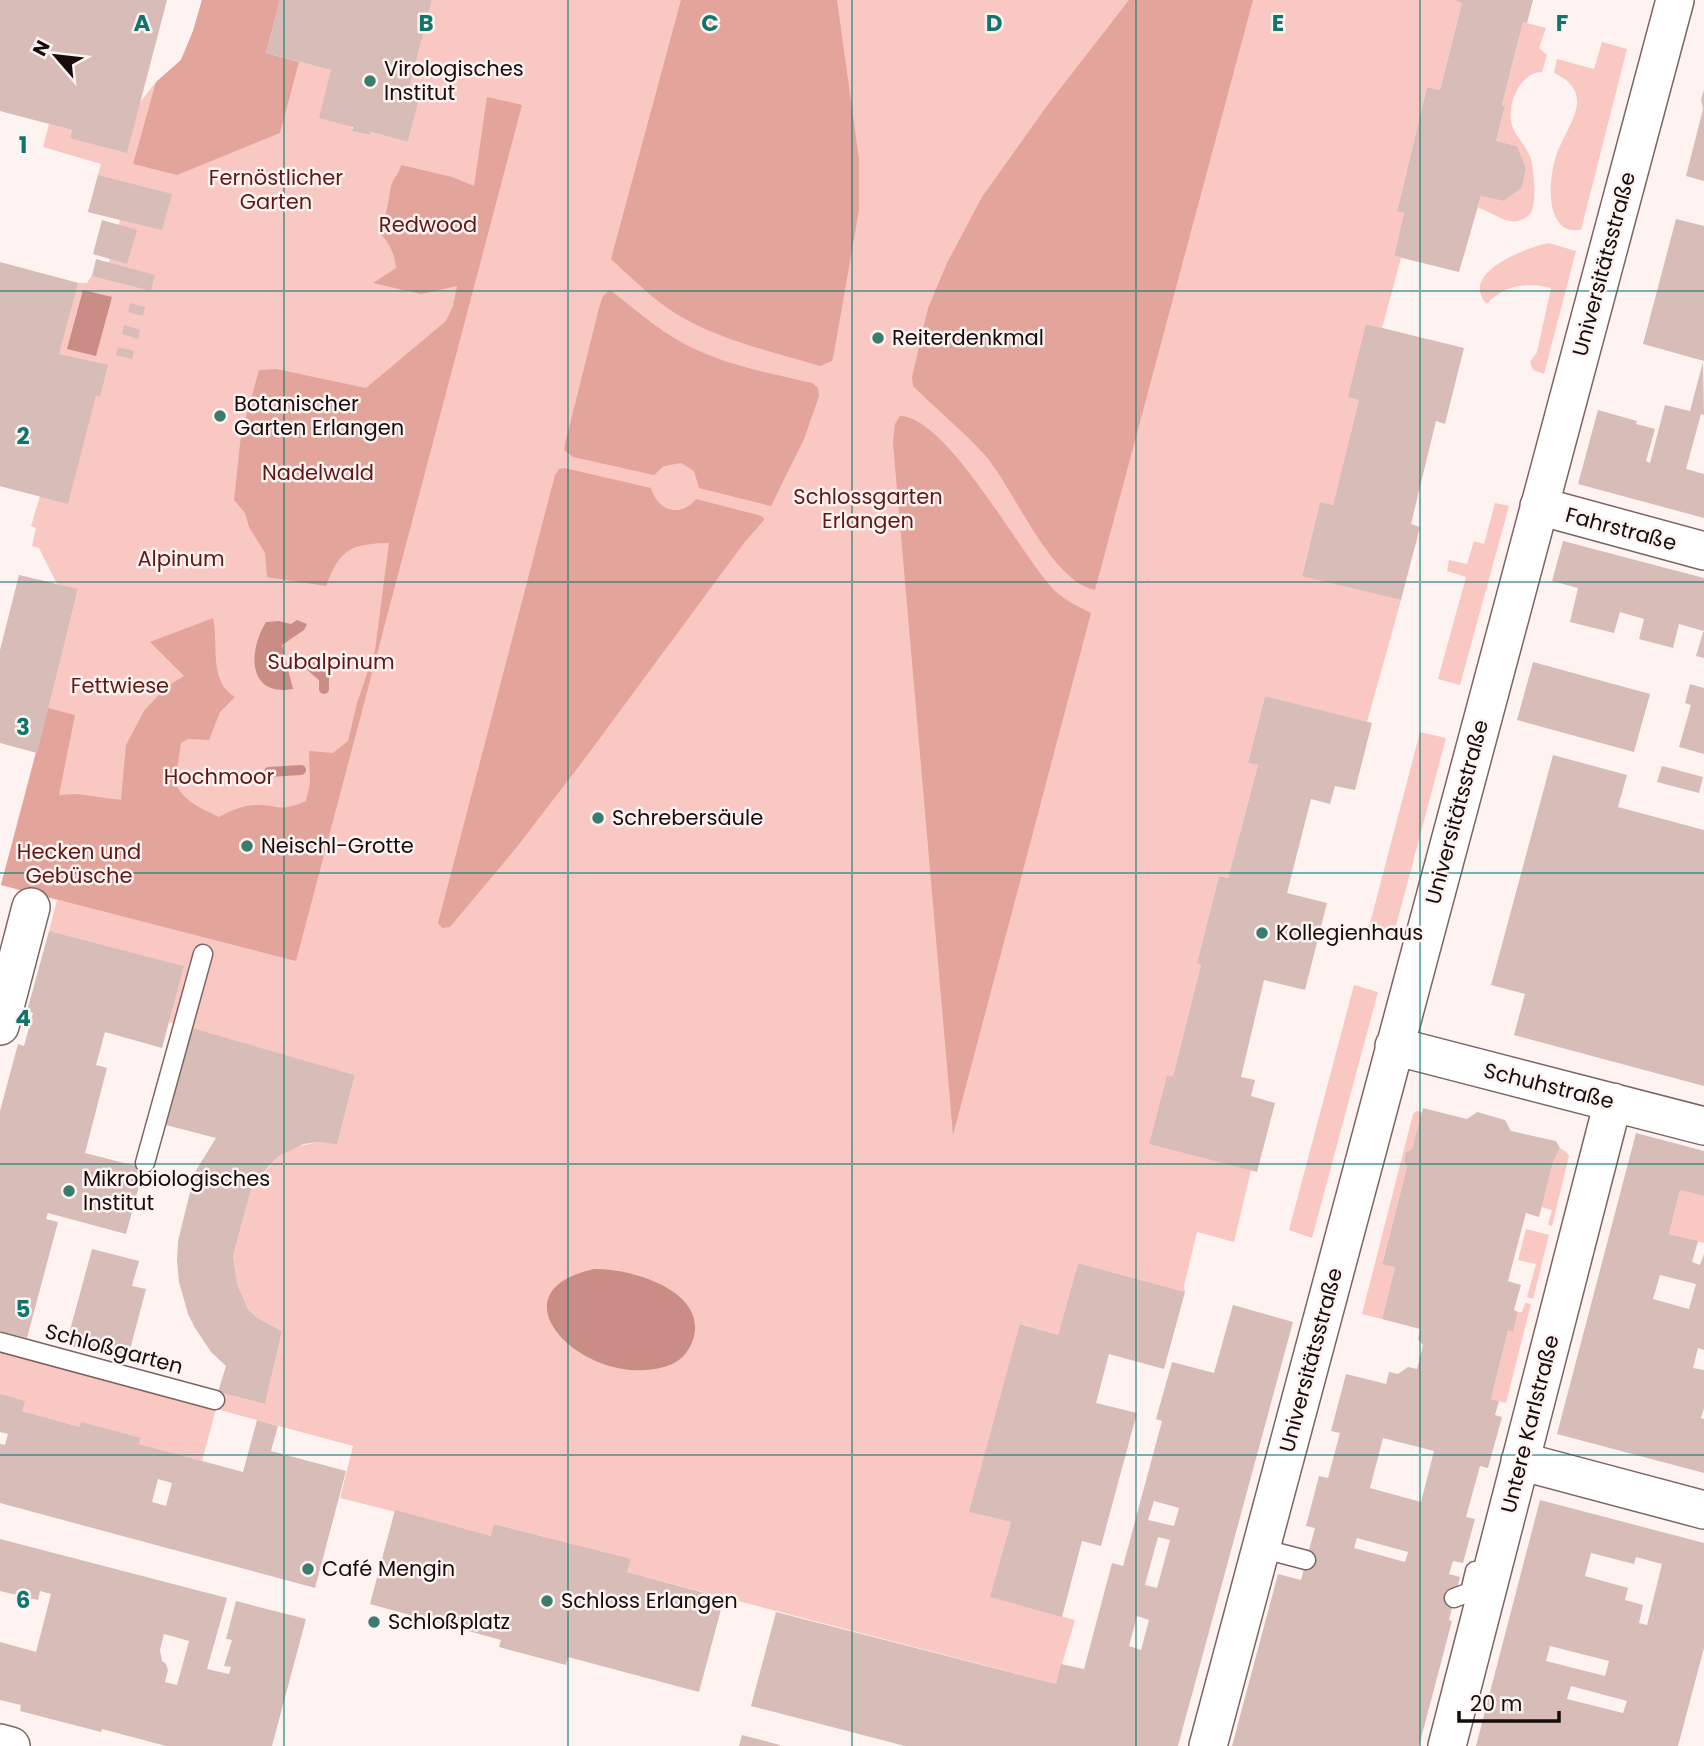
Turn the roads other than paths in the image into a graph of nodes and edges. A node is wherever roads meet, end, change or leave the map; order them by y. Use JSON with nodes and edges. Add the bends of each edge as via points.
{"nodes":[{"id":1,"x":1675,"y":0,"type":"edge"},
{"id":2,"x":1539,"y":506,"type":"junction"},
{"id":3,"x":1704,"y":551,"type":"edge"},
{"id":4,"x":32,"y":907,"type":"dead end"},
{"id":5,"x":203,"y":954,"type":"dead end"},
{"id":6,"x":0,"y":1026,"type":"edge"},
{"id":7,"x":1394,"y":1046,"type":"junction"},
{"id":8,"x":1613,"y":1102,"type":"junction"},
{"id":9,"x":1704,"y":1126,"type":"edge"},
{"id":10,"x":145,"y":1163,"type":"dead end"},
{"id":11,"x":0,"y":1342,"type":"edge"},
{"id":12,"x":215,"y":1400,"type":"dead end"},
{"id":13,"x":1520,"y":1461,"type":"junction"},
{"id":14,"x":1704,"y":1510,"type":"edge"},
{"id":15,"x":1260,"y":1548,"type":"junction"},
{"id":16,"x":1306,"y":1560,"type":"dead end"},
{"id":17,"x":1454,"y":1598,"type":"dead end"},
{"id":18,"x":0,"y":1743,"type":"edge"},
{"id":19,"x":11,"y":1746,"type":"edge"},
{"id":20,"x":1208,"y":1746,"type":"edge"},
{"id":21,"x":1447,"y":1746,"type":"edge"}],
"edges":[{"from":1,"to":2,"type":"street","name":"Universitätsstraße"},
{"from":2,"to":3,"type":"street","name":"Fahrstraße"},
{"from":2,"to":7,"type":"street","name":"Universitätsstraße"},
{"from":4,"to":6,"type":"street"},
{"from":5,"to":10,"type":"lane"},
{"from":7,"to":8,"type":"street","name":"Schuhstraße"},
{"from":7,"to":15,"type":"street","name":"Universitätsstraße"},
{"from":8,"to":9,"type":"street","name":"Schuhstraße"},
{"from":8,"to":13,"type":"street","name":"Untere Karlstraße"},
{"from":11,"to":12,"type":"lane","name":"Schloßgarten"},
{"from":13,"to":14,"type":"street"},
{"from":13,"to":17,"type":"lane","via":[[1501,1473],[1470,1592]]},
{"from":13,"to":21,"type":"street","name":"Untere Karlstraße"},
{"from":15,"to":16,"type":"lane"},
{"from":15,"to":20,"type":"street","name":"Universitätsstraße"},
{"from":18,"to":19,"type":"street"}]}
